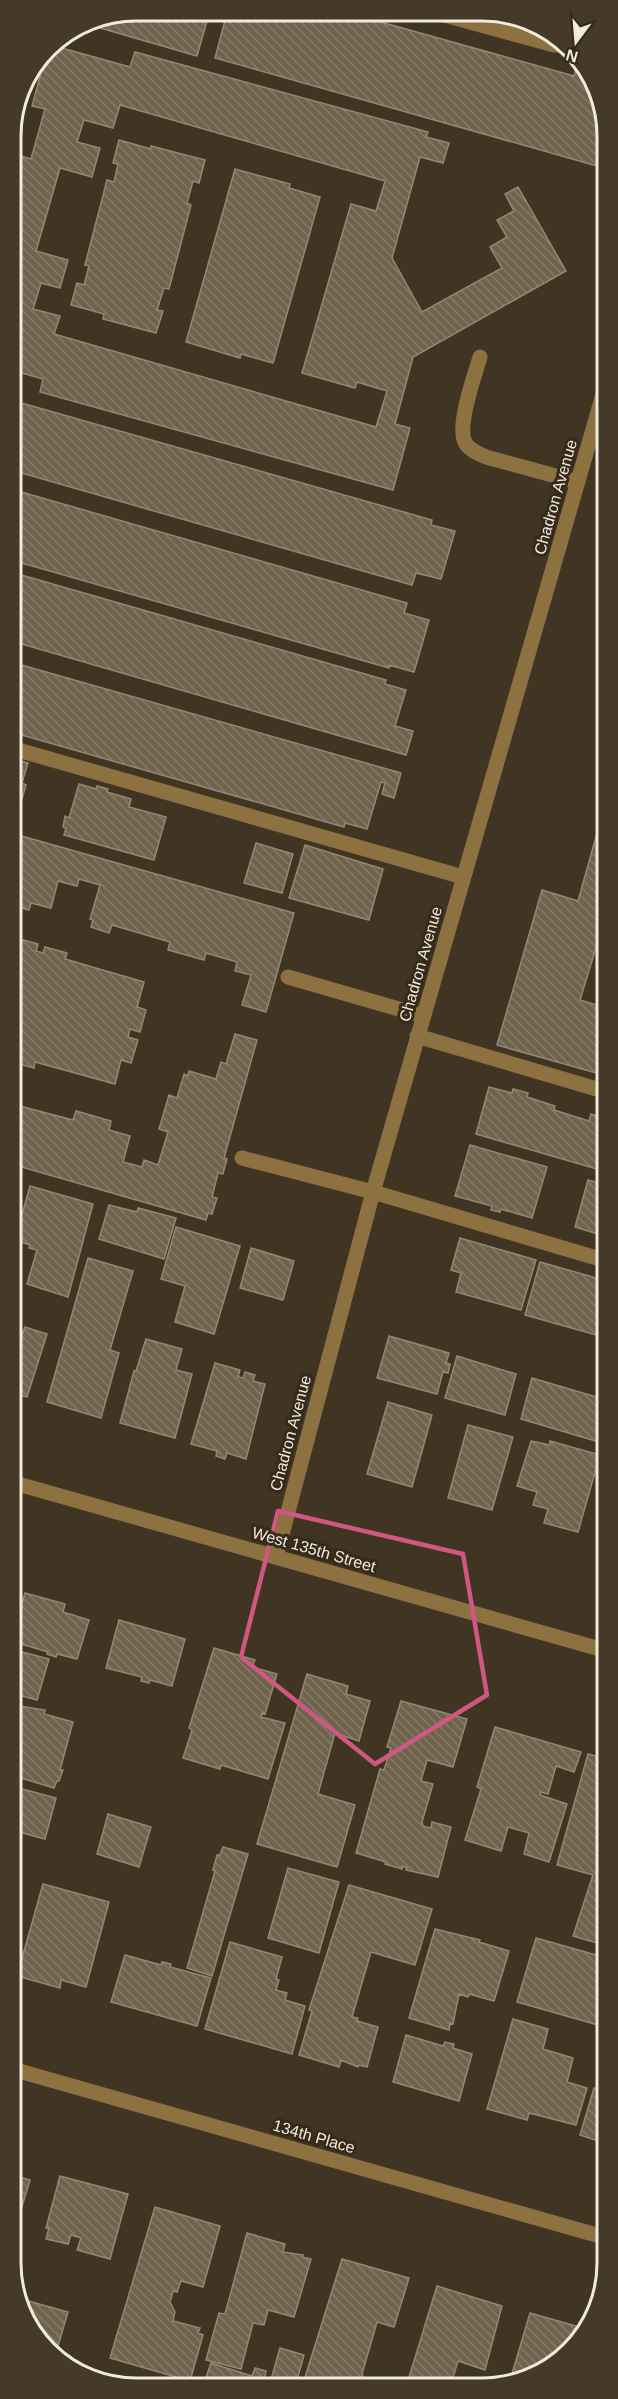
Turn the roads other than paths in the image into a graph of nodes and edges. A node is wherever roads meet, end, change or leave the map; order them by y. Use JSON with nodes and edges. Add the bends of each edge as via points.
{"nodes":[{"id":1,"x":469,"y":21,"type":"edge"},
{"id":2,"x":546,"y":43,"type":"edge"},
{"id":3,"x":480,"y":357,"type":"dead end"},
{"id":4,"x":597,"y":416,"type":"edge"},
{"id":5,"x":578,"y":483,"type":"junction"},
{"id":6,"x":21,"y":751,"type":"edge"},
{"id":7,"x":464,"y":878,"type":"junction"},
{"id":8,"x":288,"y":977,"type":"dead end"},
{"id":9,"x":423,"y":1016,"type":"junction"},
{"id":10,"x":417,"y":1036,"type":"junction"},
{"id":11,"x":597,"y":1089,"type":"edge"},
{"id":12,"x":242,"y":1158,"type":"dead end"},
{"id":13,"x":373,"y":1192,"type":"junction"},
{"id":14,"x":597,"y":1258,"type":"edge"},
{"id":15,"x":21,"y":1485,"type":"edge"},
{"id":16,"x":276,"y":1557,"type":"junction"},
{"id":17,"x":597,"y":1648,"type":"edge"},
{"id":18,"x":21,"y":2072,"type":"edge"},
{"id":19,"x":597,"y":2235,"type":"edge"}],
"edges":[{"from":1,"to":2,"type":"street"},
{"from":3,"to":5,"type":"street","via":[[463,422],[465,443],[486,457]]},
{"from":4,"to":5,"type":"street","name":"Chadron Avenue"},
{"from":5,"to":7,"type":"street","name":"Chadron Avenue"},
{"from":6,"to":7,"type":"street"},
{"from":7,"to":9,"type":"street","name":"Chadron Avenue"},
{"from":8,"to":9,"type":"street"},
{"from":9,"to":10,"type":"street","name":"Chadron Avenue"},
{"from":10,"to":11,"type":"street"},
{"from":10,"to":13,"type":"street","name":"Chadron Avenue"},
{"from":12,"to":13,"type":"street"},
{"from":13,"to":14,"type":"street"},
{"from":13,"to":16,"type":"street","name":"Chadron Avenue"},
{"from":15,"to":16,"type":"street","name":"West 135th Street"},
{"from":16,"to":17,"type":"street","name":"West 135th Street"},
{"from":18,"to":19,"type":"street","name":"134th Place"}]}
